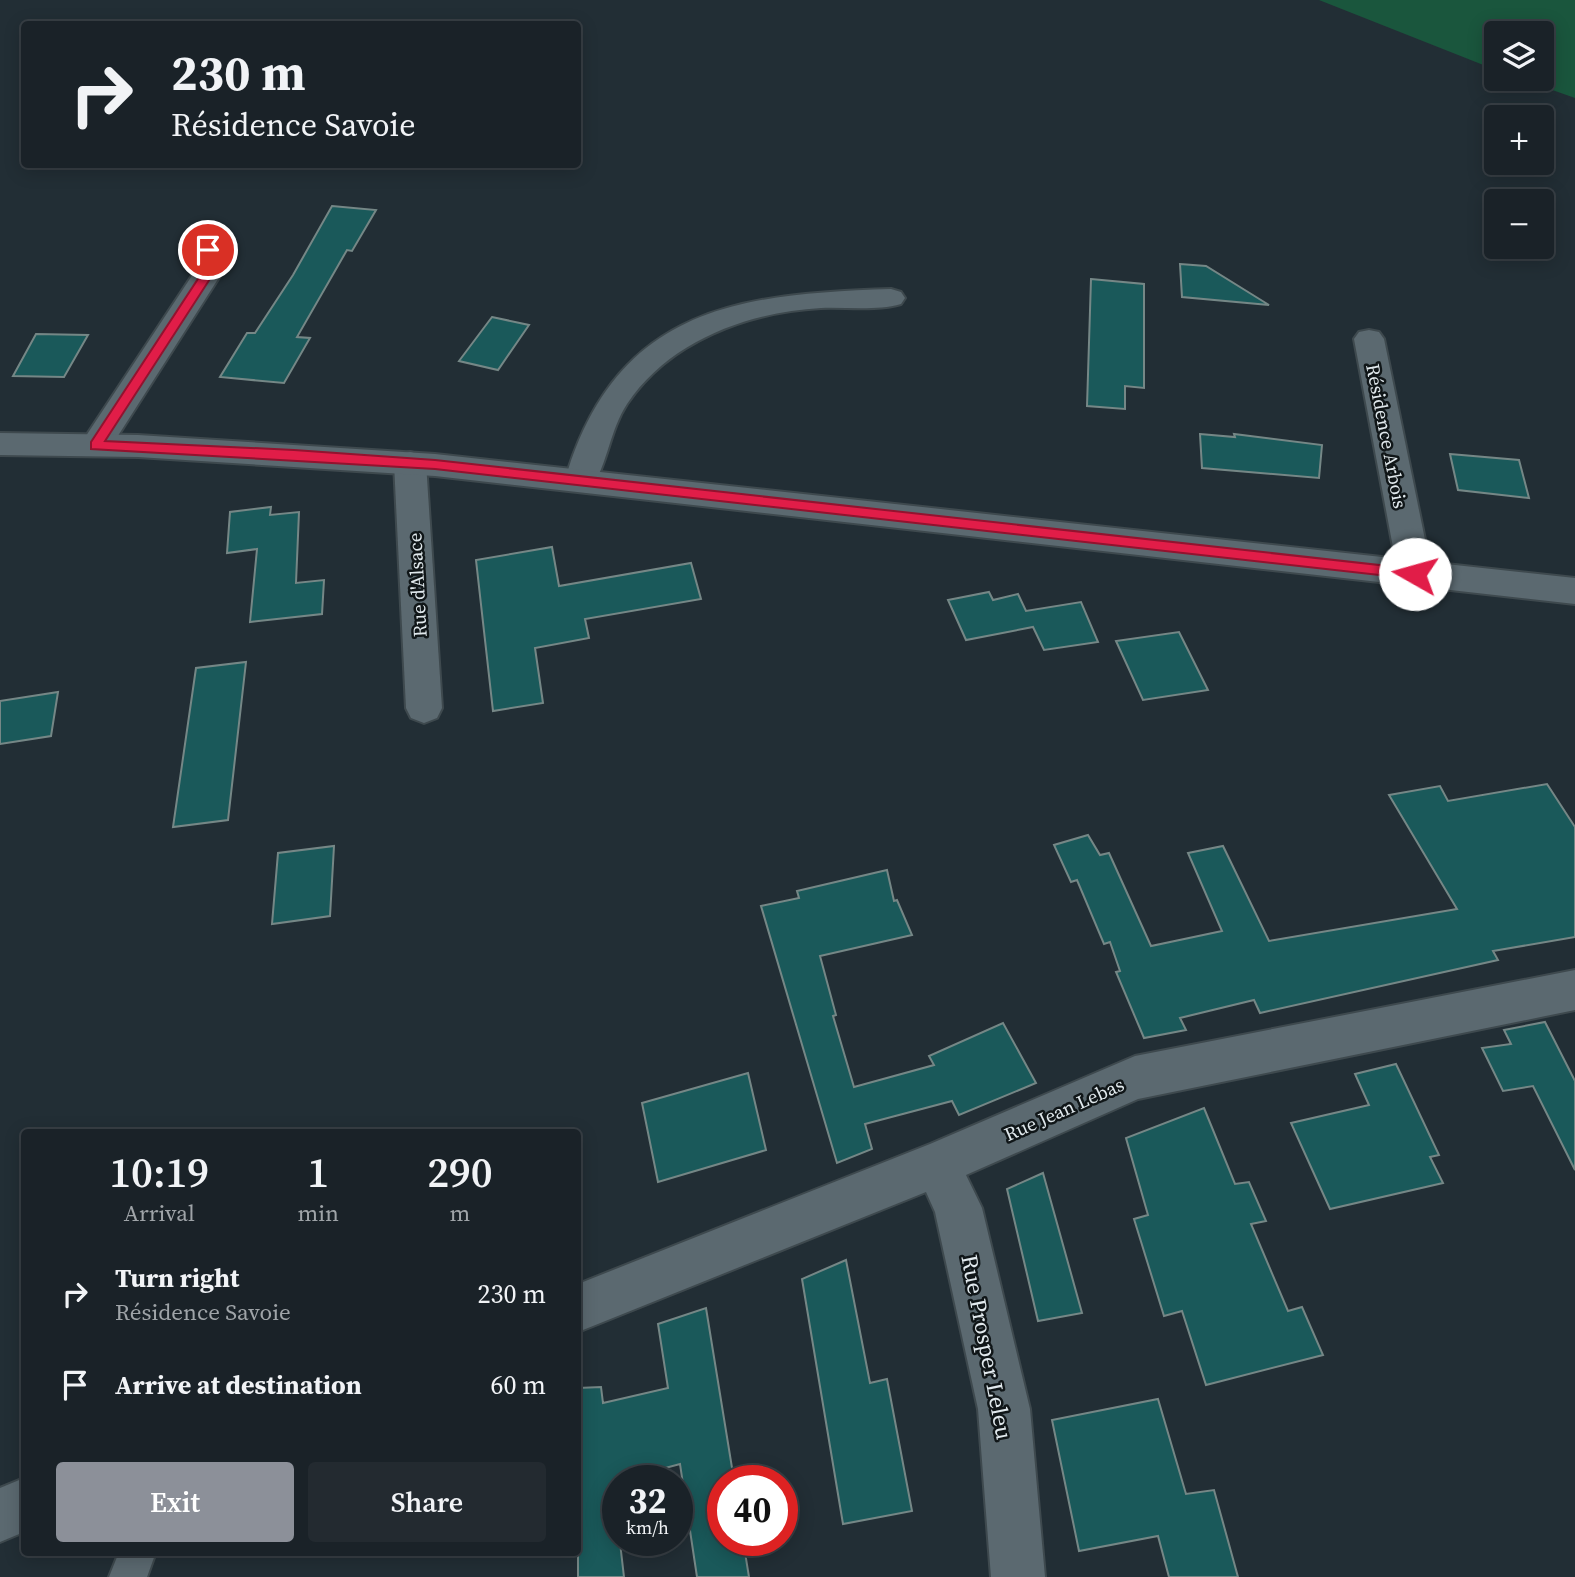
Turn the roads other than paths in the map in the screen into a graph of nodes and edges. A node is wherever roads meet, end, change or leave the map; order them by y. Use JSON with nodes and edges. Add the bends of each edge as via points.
{"nodes":[{"id":1,"x":208,"y":250,"type":"dead end"},
{"id":2,"x":891,"y":298,"type":"dead end"},
{"id":3,"x":1369,"y":340,"type":"dead end"},
{"id":4,"x":0,"y":444,"type":"edge"},
{"id":5,"x":96,"y":446,"type":"junction"},
{"id":6,"x":410,"y":463,"type":"junction"},
{"id":7,"x":580,"y":480,"type":"junction"},
{"id":8,"x":1415,"y":574,"type":"junction"},
{"id":9,"x":1575,"y":591,"type":"edge"},
{"id":10,"x":424,"y":708,"type":"dead end"},
{"id":11,"x":1575,"y":990,"type":"edge"},
{"id":12,"x":937,"y":1164,"type":"junction"},
{"id":13,"x":581,"y":1307,"type":"edge"},
{"id":14,"x":21,"y":1507,"type":"edge"},
{"id":15,"x":0,"y":1515,"type":"edge"},
{"id":16,"x":136,"y":1556,"type":"edge"},
{"id":17,"x":128,"y":1577,"type":"edge"},
{"id":18,"x":1018,"y":1577,"type":"edge"}],
"edges":[{"from":1,"to":5,"type":"street","via":[[213,265]]},
{"from":2,"to":7,"type":"street","via":[[779,305],[722,320],[683,338],[646,364],[614,399]]},
{"from":3,"to":8,"type":"street","name":"Résidence Arbois"},
{"from":4,"to":5,"type":"street"},
{"from":5,"to":6,"type":"street"},
{"from":6,"to":7,"type":"street"},
{"from":6,"to":10,"type":"street","name":"Rue d'Alsace"},
{"from":7,"to":8,"type":"street"},
{"from":8,"to":9,"type":"street"},
{"from":11,"to":12,"type":"street","name":"Rue Jean Lebas","via":[[1135,1078]]},
{"from":12,"to":13,"type":"street","name":"Rue Jean Lebas"},
{"from":12,"to":18,"type":"street","name":"Rue Prosper Leleu","via":[[958,1208],[1004,1409]]},
{"from":14,"to":15,"type":"street"},
{"from":16,"to":17,"type":"lane"}]}
